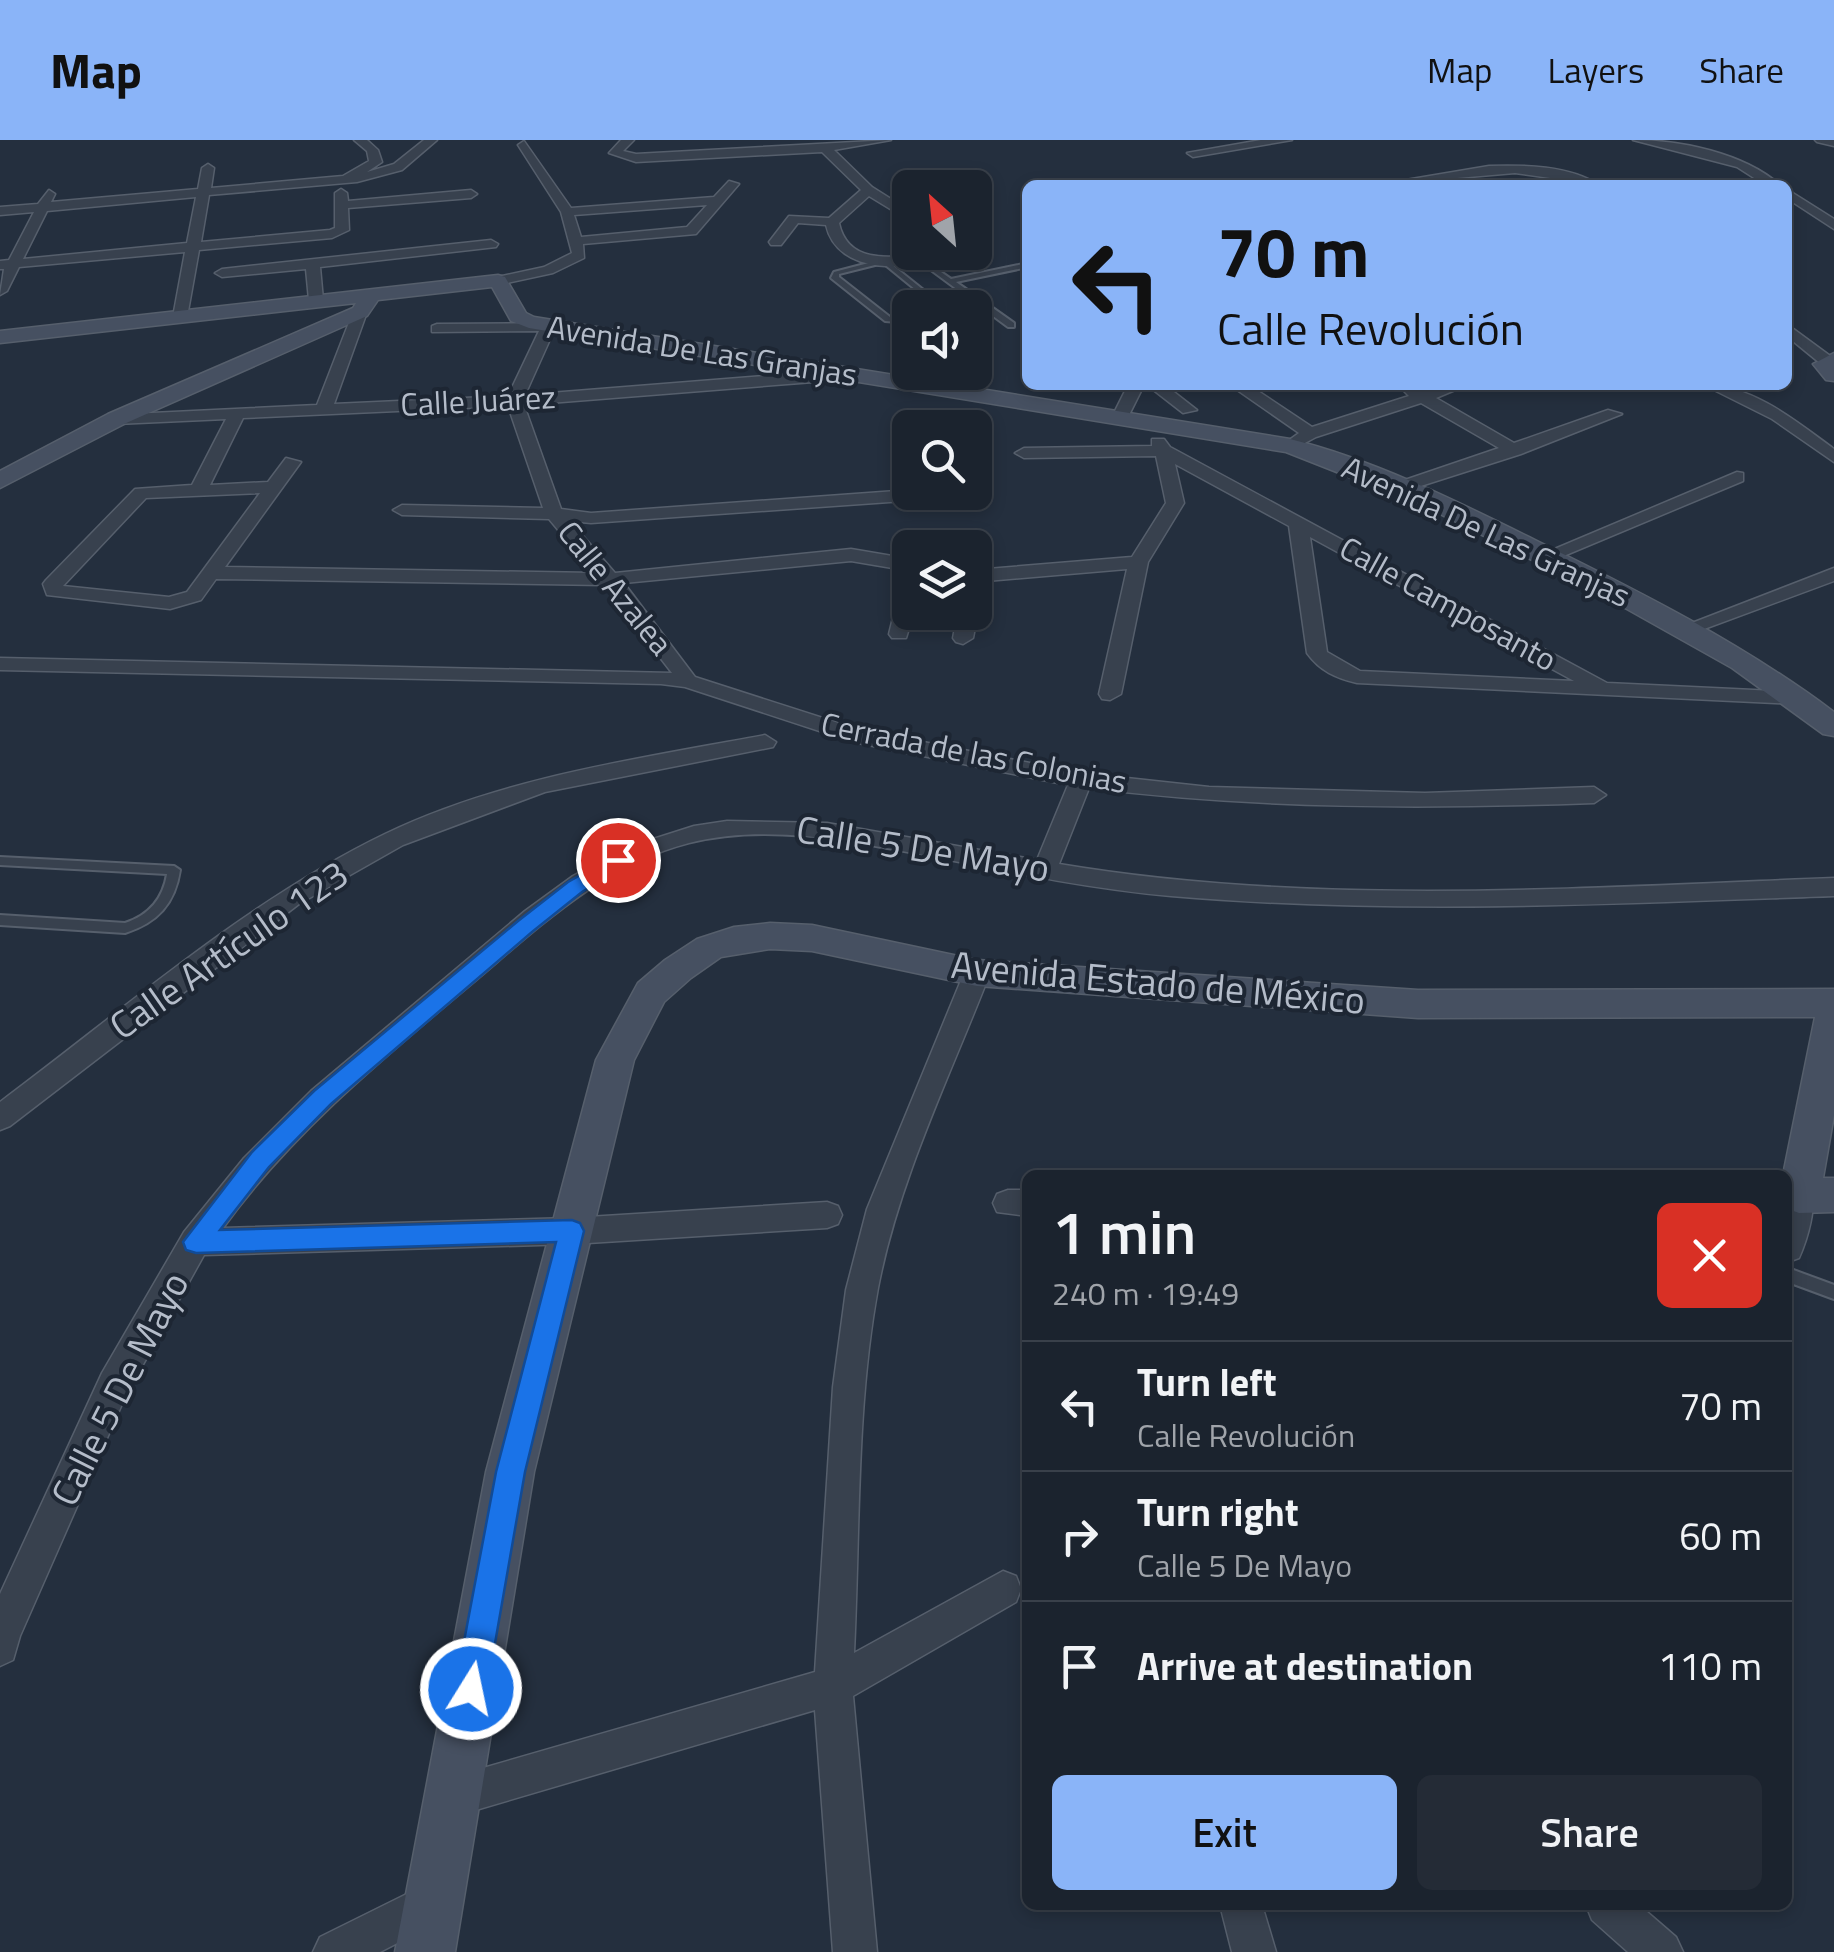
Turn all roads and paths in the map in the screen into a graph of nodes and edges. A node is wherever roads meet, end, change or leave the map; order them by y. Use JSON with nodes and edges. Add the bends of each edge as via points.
{"nodes":[{"id":1,"x":360,"y":140,"type":"edge"},
{"id":2,"x":431,"y":140,"type":"edge"},
{"id":3,"x":628,"y":140,"type":"edge"},
{"id":4,"x":885,"y":140,"type":"edge"},
{"id":5,"x":1286,"y":140,"type":"edge"},
{"id":6,"x":1639,"y":140,"type":"edge"},
{"id":7,"x":1822,"y":140,"type":"edge"},
{"id":8,"x":1834,"y":142,"type":"edge"},
{"id":9,"x":524,"y":145,"type":"dead end"},
{"id":10,"x":824,"y":148,"type":"junction"},
{"id":11,"x":1193,"y":153,"type":"dead end"},
{"id":12,"x":208,"y":168,"type":"dead end"},
{"id":13,"x":1419,"y":180,"type":"edge"},
{"id":14,"x":1580,"y":180,"type":"edge"},
{"id":15,"x":1766,"y":180,"type":"edge"},
{"id":16,"x":733,"y":184,"type":"dead end"},
{"id":17,"x":52,"y":188,"type":"dead end"},
{"id":18,"x":868,"y":190,"type":"junction"},
{"id":19,"x":202,"y":192,"type":"junction"},
{"id":20,"x":340,"y":193,"type":"junction"},
{"id":21,"x":471,"y":194,"type":"dead end"},
{"id":22,"x":1792,"y":197,"type":"edge"},
{"id":23,"x":715,"y":201,"type":"junction"},
{"id":24,"x":892,"y":205,"type":"edge"},
{"id":25,"x":42,"y":208,"type":"junction"},
{"id":26,"x":892,"y":208,"type":"edge"},
{"id":27,"x":0,"y":212,"type":"edge"},
{"id":28,"x":567,"y":212,"type":"junction"},
{"id":29,"x":846,"y":212,"type":"junction"},
{"id":30,"x":832,"y":222,"type":"junction"},
{"id":31,"x":1834,"y":225,"type":"edge"},
{"id":32,"x":576,"y":241,"type":"junction"},
{"id":33,"x":776,"y":242,"type":"dead end"},
{"id":34,"x":491,"y":244,"type":"dead end"},
{"id":35,"x":194,"y":248,"type":"junction"},
{"id":36,"x":892,"y":260,"type":"edge"},
{"id":37,"x":884,"y":261,"type":"junction"},
{"id":38,"x":313,"y":264,"type":"junction"},
{"id":39,"x":6,"y":265,"type":"edge"},
{"id":40,"x":1022,"y":266,"type":"edge"},
{"id":41,"x":934,"y":270,"type":"edge"},
{"id":42,"x":222,"y":273,"type":"dead end"},
{"id":43,"x":498,"y":281,"type":"junction"},
{"id":44,"x":950,"y":282,"type":"junction"},
{"id":45,"x":920,"y":290,"type":"edge"},
{"id":46,"x":959,"y":290,"type":"edge"},
{"id":47,"x":0,"y":291,"type":"edge"},
{"id":48,"x":316,"y":300,"type":"junction"},
{"id":49,"x":367,"y":303,"type":"junction"},
{"id":50,"x":992,"y":315,"type":"edge"},
{"id":51,"x":180,"y":317,"type":"junction"},
{"id":52,"x":892,"y":319,"type":"edge"},
{"id":53,"x":1011,"y":325,"type":"dead end"},
{"id":54,"x":549,"y":326,"type":"junction"},
{"id":55,"x":437,"y":329,"type":"dead end"},
{"id":56,"x":1792,"y":333,"type":"edge"},
{"id":57,"x":0,"y":337,"type":"edge"},
{"id":58,"x":1832,"y":365,"type":"edge"},
{"id":59,"x":838,"y":375,"type":"junction"},
{"id":60,"x":1135,"y":390,"type":"edge"},
{"id":61,"x":1163,"y":390,"type":"edge"},
{"id":62,"x":1244,"y":390,"type":"edge"},
{"id":63,"x":1410,"y":390,"type":"edge"},
{"id":64,"x":1444,"y":390,"type":"edge"},
{"id":65,"x":1723,"y":390,"type":"edge"},
{"id":66,"x":1422,"y":397,"type":"junction"},
{"id":67,"x":514,"y":401,"type":"junction"},
{"id":68,"x":324,"y":408,"type":"junction"},
{"id":69,"x":1189,"y":410,"type":"dead end"},
{"id":70,"x":237,"y":414,"type":"junction"},
{"id":71,"x":1614,"y":414,"type":"dead end"},
{"id":72,"x":116,"y":419,"type":"junction"},
{"id":73,"x":1132,"y":419,"type":"junction"},
{"id":74,"x":1300,"y":439,"type":"junction"},
{"id":75,"x":1514,"y":450,"type":"junction"},
{"id":76,"x":1164,"y":451,"type":"junction"},
{"id":77,"x":1024,"y":453,"type":"dead end"},
{"id":78,"x":1834,"y":458,"type":"edge"},
{"id":79,"x":292,"y":462,"type":"dead end"},
{"id":80,"x":1737,"y":477,"type":"dead end"},
{"id":81,"x":0,"y":481,"type":"edge"},
{"id":82,"x":274,"y":487,"type":"junction"},
{"id":83,"x":1402,"y":487,"type":"junction"},
{"id":84,"x":198,"y":490,"type":"junction"},
{"id":85,"x":892,"y":497,"type":"edge"},
{"id":86,"x":402,"y":510,"type":"dead end"},
{"id":87,"x":554,"y":514,"type":"junction"},
{"id":88,"x":1298,"y":522,"type":"junction"},
{"id":89,"x":1547,"y":556,"type":"junction"},
{"id":90,"x":892,"y":561,"type":"edge"},
{"id":91,"x":1138,"y":562,"type":"junction"},
{"id":92,"x":210,"y":573,"type":"junction"},
{"id":93,"x":1834,"y":574,"type":"edge"},
{"id":94,"x":992,"y":575,"type":"edge"},
{"id":95,"x":610,"y":579,"type":"junction"},
{"id":96,"x":1689,"y":628,"type":"junction"},
{"id":97,"x":900,"y":630,"type":"edge"},
{"id":98,"x":965,"y":630,"type":"edge"},
{"id":99,"x":899,"y":634,"type":"dead end"},
{"id":100,"x":963,"y":638,"type":"dead end"},
{"id":101,"x":0,"y":664,"type":"edge"},
{"id":102,"x":688,"y":681,"type":"junction"},
{"id":103,"x":1599,"y":686,"type":"junction"},
{"id":104,"x":1110,"y":694,"type":"dead end"},
{"id":105,"x":1797,"y":698,"type":"junction"},
{"id":106,"x":1834,"y":726,"type":"edge"},
{"id":107,"x":765,"y":742,"type":"dead end"},
{"id":108,"x":1081,"y":780,"type":"junction"},
{"id":109,"x":1594,"y":795,"type":"dead end"},
{"id":110,"x":0,"y":860,"type":"edge"},
{"id":111,"x":1045,"y":870,"type":"junction"},
{"id":112,"x":1834,"y":887,"type":"edge"},
{"id":113,"x":0,"y":920,"type":"edge"},
{"id":114,"x":977,"y":973,"type":"junction"},
{"id":115,"x":1834,"y":1003,"type":"edge"},
{"id":116,"x":1834,"y":1012,"type":"edge"},
{"id":117,"x":0,"y":1118,"type":"edge"},
{"id":118,"x":1807,"y":1196,"type":"edge"},
{"id":119,"x":826,"y":1216,"type":"dead end"},
{"id":120,"x":572,"y":1231,"type":"junction"},
{"id":121,"x":1792,"y":1237,"type":"edge"},
{"id":122,"x":196,"y":1242,"type":"junction"},
{"id":123,"x":1792,"y":1277,"type":"edge"},
{"id":124,"x":1834,"y":1292,"type":"edge"},
{"id":125,"x":1003,"y":1589,"type":"dead end"},
{"id":126,"x":0,"y":1628,"type":"edge"},
{"id":127,"x":1,"y":1635,"type":"edge"},
{"id":128,"x":0,"y":1647,"type":"edge"},
{"id":129,"x":832,"y":1686,"type":"junction"},
{"id":130,"x":452,"y":1797,"type":"junction"},
{"id":131,"x":431,"y":1903,"type":"junction"},
{"id":132,"x":1242,"y":1910,"type":"edge"},
{"id":133,"x":1613,"y":1910,"type":"edge"},
{"id":134,"x":335,"y":1952,"type":"edge"},
{"id":135,"x":425,"y":1952,"type":"edge"},
{"id":136,"x":854,"y":1952,"type":"edge"},
{"id":137,"x":1254,"y":1952,"type":"edge"},
{"id":138,"x":1660,"y":1952,"type":"edge"}],
"edges":[{"from":1,"to":20,"type":"street","via":[[376,162]]},
{"from":2,"to":20,"type":"street","via":[[398,167],[357,178]]},
{"from":3,"to":10,"type":"street","via":[[615,154]]},
{"from":4,"to":10,"type":"street"},
{"from":5,"to":11,"type":"street"},
{"from":6,"to":15,"type":"street","via":[[1741,164]]},
{"from":7,"to":8,"type":"street"},
{"from":9,"to":28,"type":"street"},
{"from":10,"to":18,"type":"street"},
{"from":12,"to":19,"type":"street"},
{"from":13,"to":14,"type":"street","via":[[1514,167]]},
{"from":16,"to":23,"type":"street"},
{"from":17,"to":25,"type":"street"},
{"from":18,"to":24,"type":"street"},
{"from":18,"to":29,"type":"street"},
{"from":19,"to":20,"type":"street"},
{"from":19,"to":25,"type":"street"},
{"from":19,"to":35,"type":"street"},
{"from":20,"to":21,"type":"street"},
{"from":20,"to":35,"type":"street","via":[[338,232]]},
{"from":22,"to":31,"type":"street"},
{"from":23,"to":28,"type":"street"},
{"from":23,"to":32,"type":"street","via":[[691,231]]},
{"from":25,"to":27,"type":"street"},
{"from":25,"to":39,"type":"street"},
{"from":26,"to":29,"type":"street"},
{"from":28,"to":32,"type":"street"},
{"from":29,"to":30,"type":"street"},
{"from":30,"to":33,"type":"street","via":[[794,219]]},
{"from":30,"to":37,"type":"street","via":[[840,249]]},
{"from":32,"to":43,"type":"street","via":[[579,256],[569,263]]},
{"from":34,"to":38,"type":"street"},
{"from":35,"to":39,"type":"street"},
{"from":35,"to":51,"type":"street"},
{"from":36,"to":37,"type":"street"},
{"from":37,"to":45,"type":"lane"},
{"from":37,"to":52,"type":"lane","via":[[842,270],[835,278]]},
{"from":38,"to":42,"type":"street"},
{"from":38,"to":48,"type":"street"},
{"from":39,"to":47,"type":"street"},
{"from":40,"to":44,"type":"lane"},
{"from":41,"to":44,"type":"lane"},
{"from":43,"to":49,"type":"street"},
{"from":43,"to":54,"type":"street","name":"Avenida De Las Granjas","via":[[518,317]]},
{"from":44,"to":46,"type":"lane"},
{"from":48,"to":49,"type":"street"},
{"from":48,"to":51,"type":"street"},
{"from":49,"to":68,"type":"street"},
{"from":49,"to":72,"type":"street"},
{"from":50,"to":53,"type":"lane"},
{"from":51,"to":57,"type":"street"},
{"from":54,"to":55,"type":"street"},
{"from":54,"to":59,"type":"street","name":"Avenida De Las Granjas"},
{"from":54,"to":67,"type":"street"},
{"from":56,"to":58,"type":"street"},
{"from":59,"to":67,"type":"street","name":"Calle Juárez"},
{"from":59,"to":73,"type":"street","name":"Avenida De Las Granjas"},
{"from":60,"to":73,"type":"street"},
{"from":61,"to":69,"type":"street"},
{"from":62,"to":74,"type":"street"},
{"from":63,"to":66,"type":"street"},
{"from":64,"to":66,"type":"street"},
{"from":65,"to":78,"type":"street","via":[[1778,416]]},
{"from":66,"to":74,"type":"street"},
{"from":66,"to":75,"type":"street"},
{"from":67,"to":68,"type":"street","name":"Calle Juárez"},
{"from":67,"to":87,"type":"street","name":"Calle Azalea"},
{"from":68,"to":70,"type":"street","name":"Calle Juárez"},
{"from":70,"to":72,"type":"street","name":"Calle Juárez"},
{"from":70,"to":84,"type":"street"},
{"from":71,"to":75,"type":"street"},
{"from":72,"to":81,"type":"street"},
{"from":73,"to":74,"type":"street","name":"Avenida De Las Granjas"},
{"from":73,"to":76,"type":"street"},
{"from":74,"to":83,"type":"street","name":"Avenida De Las Granjas"},
{"from":75,"to":83,"type":"street"},
{"from":76,"to":77,"type":"street"},
{"from":76,"to":88,"type":"street","name":"Calle Camposanto"},
{"from":76,"to":91,"type":"street","via":[[1175,503]]},
{"from":79,"to":82,"type":"street"},
{"from":80,"to":89,"type":"street"},
{"from":82,"to":84,"type":"street"},
{"from":82,"to":92,"type":"street"},
{"from":83,"to":89,"type":"street","name":"Avenida De Las Granjas"},
{"from":84,"to":92,"type":"street","via":[[134,496],[53,584],[54,591],[184,601]]},
{"from":85,"to":87,"type":"street","via":[[591,518]]},
{"from":86,"to":87,"type":"street"},
{"from":87,"to":95,"type":"street","name":"Calle Azalea"},
{"from":88,"to":103,"type":"street","name":"Calle Camposanto"},
{"from":88,"to":103,"type":"street","name":"Calle Camposanto","via":[[1317,653],[1324,663],[1356,677]]},
{"from":89,"to":96,"type":"street","name":"Avenida De Las Granjas"},
{"from":90,"to":95,"type":"street","via":[[852,555]]},
{"from":91,"to":94,"type":"street"},
{"from":91,"to":104,"type":"street"},
{"from":92,"to":95,"type":"street"},
{"from":93,"to":96,"type":"street"},
{"from":95,"to":102,"type":"street","name":"Calle Azalea"},
{"from":96,"to":105,"type":"street","name":"Avenida De Las Granjas"},
{"from":97,"to":99,"type":"street"},
{"from":98,"to":100,"type":"street"},
{"from":101,"to":102,"type":"street","name":"Cerrada de las Colonias"},
{"from":102,"to":108,"type":"street","name":"Cerrada de las Colonias","via":[[853,735]]},
{"from":103,"to":105,"type":"street","name":"Calle Camposanto"},
{"from":105,"to":106,"type":"street","name":"Avenida De Las Granjas"},
{"from":107,"to":117,"type":"street","name":"Calle Artículo 123","via":[[540,785],[395,839],[290,898]]},
{"from":108,"to":109,"type":"street","name":"Cerrada de las Colonias","via":[[1210,795],[1425,802]]},
{"from":108,"to":111,"type":"street"},
{"from":110,"to":113,"type":"lane","via":[[174,870],[156,916],[142,924]]},
{"from":111,"to":112,"type":"street","name":"Calle 5 De Mayo","via":[[1162,886],[1394,900]]},
{"from":111,"to":122,"type":"street","name":"Calle 5 De Mayo","via":[[811,826],[744,826],[662,842],[618,860],[525,926],[322,1098],[260,1160]]},
{"from":114,"to":115,"type":"street","name":"Avenida Estado de México","via":[[1418,1004]]},
{"from":114,"to":120,"type":"street","name":"Avenida Estado de México","via":[[812,938],[752,938],[709,948],[650,992],[615,1060]]},
{"from":114,"to":129,"type":"street","via":[[882,1209],[862,1290]]},
{"from":116,"to":118,"type":"street"},
{"from":118,"to":121,"type":"street"},
{"from":119,"to":120,"type":"street"},
{"from":120,"to":122,"type":"street"},
{"from":120,"to":130,"type":"street","name":"Avenida Estado de México","via":[[510,1472]]},
{"from":122,"to":127,"type":"street","name":"Calle 5 De Mayo","via":[[87,1445]]},
{"from":123,"to":124,"type":"lane"},
{"from":125,"to":129,"type":"street"},
{"from":126,"to":127,"type":"street"},
{"from":127,"to":128,"type":"street","name":"Calle 5 De Mayo"},
{"from":129,"to":130,"type":"street"},
{"from":129,"to":136,"type":"street"},
{"from":130,"to":131,"type":"street","name":"Avenida Estado de México"},
{"from":131,"to":134,"type":"street"},
{"from":131,"to":135,"type":"street","name":"Avenida Estado de México"},
{"from":132,"to":137,"type":"street"},
{"from":133,"to":138,"type":"street"}]}
